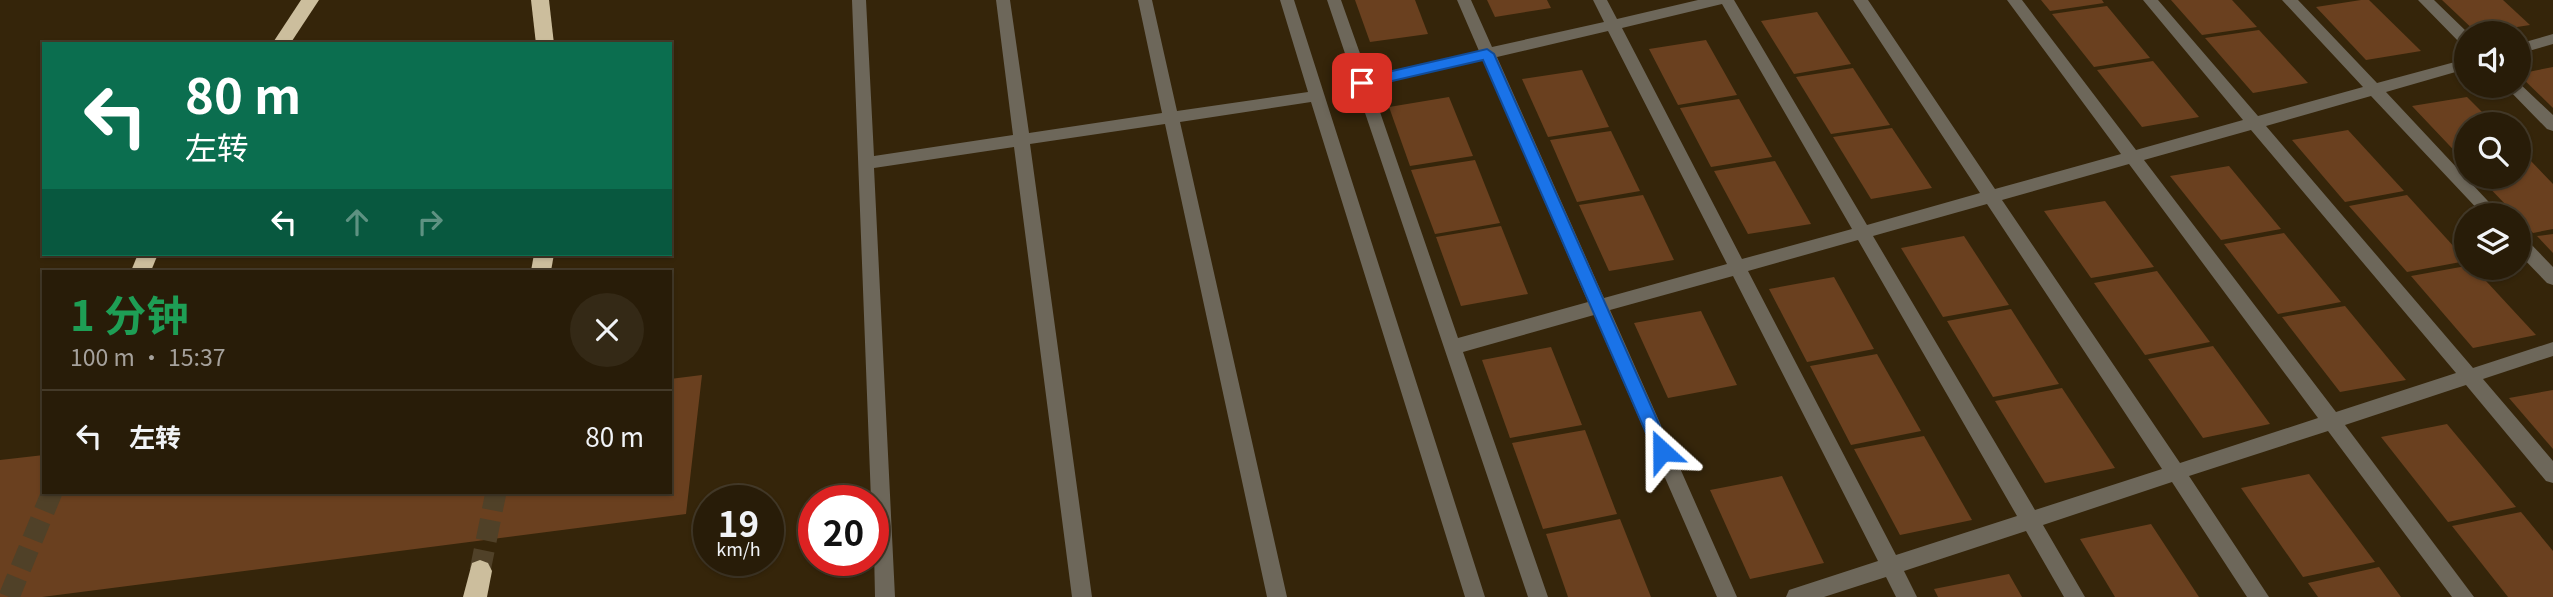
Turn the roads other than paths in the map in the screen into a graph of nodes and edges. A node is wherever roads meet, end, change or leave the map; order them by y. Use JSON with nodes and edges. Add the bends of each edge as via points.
{"nodes":[{"id":1,"x":310,"y":0,"type":"edge"},
{"id":2,"x":540,"y":0,"type":"edge"},
{"id":3,"x":859,"y":0,"type":"edge"},
{"id":4,"x":1003,"y":0,"type":"edge"},
{"id":5,"x":1145,"y":0,"type":"edge"},
{"id":6,"x":1287,"y":0,"type":"edge"},
{"id":7,"x":1334,"y":0,"type":"edge"},
{"id":8,"x":1464,"y":0,"type":"edge"},
{"id":9,"x":1600,"y":0,"type":"edge"},
{"id":10,"x":1718,"y":0,"type":"edge"},
{"id":11,"x":1727,"y":0,"type":"edge"},
{"id":12,"x":1860,"y":0,"type":"edge"},
{"id":13,"x":2014,"y":0,"type":"edge"},
{"id":14,"x":2150,"y":0,"type":"edge"},
{"id":15,"x":2289,"y":0,"type":"edge"},
{"id":16,"x":2425,"y":0,"type":"edge"},
{"id":17,"x":1612,"y":25,"type":"junction"},
{"id":18,"x":2454,"y":28,"type":"edge"},
{"id":19,"x":2553,"y":39,"type":"edge"},
{"id":20,"x":282,"y":42,"type":"edge"},
{"id":21,"x":545,"y":42,"type":"edge"},
{"id":22,"x":2531,"y":45,"type":"edge"},
{"id":23,"x":1487,"y":54,"type":"junction"},
{"id":24,"x":2454,"y":67,"type":"edge"},
{"id":25,"x":1362,"y":83,"type":"junction"},
{"id":26,"x":2374,"y":89,"type":"junction"},
{"id":27,"x":1317,"y":96,"type":"junction"},
{"id":28,"x":2525,"y":98,"type":"edge"},
{"id":29,"x":1171,"y":118,"type":"junction"},
{"id":30,"x":2254,"y":123,"type":"junction"},
{"id":31,"x":2553,"y":125,"type":"edge"},
{"id":32,"x":1022,"y":140,"type":"junction"},
{"id":33,"x":2132,"y":157,"type":"junction"},
{"id":34,"x":866,"y":163,"type":"junction"},
{"id":35,"x":1991,"y":196,"type":"junction"},
{"id":36,"x":2482,"y":203,"type":"edge"},
{"id":37,"x":1862,"y":232,"type":"junction"},
{"id":38,"x":2531,"y":255,"type":"edge"},
{"id":39,"x":1737,"y":267,"type":"junction"},
{"id":40,"x":2553,"y":278,"type":"edge"},
{"id":41,"x":1598,"y":306,"type":"junction"},
{"id":42,"x":1452,"y":346,"type":"junction"},
{"id":43,"x":2553,"y":349,"type":"edge"},
{"id":44,"x":2470,"y":377,"type":"junction"},
{"id":45,"x":2332,"y":422,"type":"junction"},
{"id":46,"x":2176,"y":473,"type":"junction"},
{"id":47,"x":2553,"y":475,"type":"edge"},
{"id":48,"x":2030,"y":520,"type":"junction"},
{"id":49,"x":1891,"y":566,"type":"junction"},
{"id":50,"x":480,"y":570,"type":"tunnel mouth"},
{"id":51,"x":475,"y":597,"type":"edge"},
{"id":52,"x":886,"y":597,"type":"edge"},
{"id":53,"x":1082,"y":597,"type":"edge"},
{"id":54,"x":1277,"y":597,"type":"edge"},
{"id":55,"x":1475,"y":597,"type":"edge"},
{"id":56,"x":1538,"y":597,"type":"edge"},
{"id":57,"x":1727,"y":597,"type":"edge"},
{"id":58,"x":1796,"y":597,"type":"edge"},
{"id":59,"x":1907,"y":597,"type":"edge"},
{"id":60,"x":2075,"y":597,"type":"edge"},
{"id":61,"x":2259,"y":597,"type":"edge"},
{"id":62,"x":2464,"y":597,"type":"edge"}],
"edges":[{"from":1,"to":20,"type":"highway"},
{"from":2,"to":21,"type":"highway"},
{"from":3,"to":34,"type":"lane"},
{"from":4,"to":32,"type":"lane"},
{"from":5,"to":29,"type":"lane"},
{"from":6,"to":27,"type":"lane"},
{"from":7,"to":25,"type":"lane"},
{"from":8,"to":23,"type":"lane"},
{"from":9,"to":17,"type":"lane"},
{"from":10,"to":17,"type":"lane"},
{"from":11,"to":37,"type":"lane"},
{"from":12,"to":35,"type":"lane"},
{"from":13,"to":33,"type":"lane"},
{"from":14,"to":30,"type":"lane"},
{"from":15,"to":26,"type":"lane"},
{"from":16,"to":18,"type":"lane"},
{"from":17,"to":23,"type":"lane"},
{"from":17,"to":39,"type":"lane"},
{"from":19,"to":22,"type":"lane"},
{"from":23,"to":25,"type":"lane"},
{"from":23,"to":41,"type":"lane"},
{"from":24,"to":26,"type":"lane"},
{"from":25,"to":42,"type":"lane"},
{"from":26,"to":30,"type":"lane"},
{"from":26,"to":36,"type":"lane"},
{"from":27,"to":29,"type":"lane"},
{"from":27,"to":55,"type":"lane"},
{"from":28,"to":31,"type":"lane"},
{"from":29,"to":32,"type":"lane"},
{"from":29,"to":54,"type":"lane"},
{"from":30,"to":33,"type":"lane"},
{"from":30,"to":44,"type":"lane"},
{"from":32,"to":34,"type":"lane"},
{"from":32,"to":53,"type":"lane"},
{"from":33,"to":35,"type":"lane"},
{"from":33,"to":45,"type":"lane"},
{"from":34,"to":52,"type":"lane"},
{"from":35,"to":37,"type":"lane"},
{"from":35,"to":46,"type":"lane"},
{"from":37,"to":39,"type":"lane"},
{"from":37,"to":48,"type":"lane"},
{"from":38,"to":40,"type":"lane"},
{"from":39,"to":41,"type":"lane"},
{"from":39,"to":49,"type":"lane"},
{"from":41,"to":42,"type":"lane"},
{"from":41,"to":57,"type":"lane"},
{"from":42,"to":56,"type":"lane"},
{"from":43,"to":44,"type":"lane"},
{"from":44,"to":45,"type":"lane"},
{"from":44,"to":47,"type":"lane"},
{"from":45,"to":46,"type":"lane"},
{"from":45,"to":62,"type":"lane"},
{"from":46,"to":48,"type":"lane"},
{"from":46,"to":61,"type":"lane"},
{"from":48,"to":49,"type":"lane"},
{"from":48,"to":60,"type":"lane"},
{"from":49,"to":58,"type":"lane"},
{"from":49,"to":59,"type":"lane"},
{"from":50,"to":51,"type":"highway"}]}
